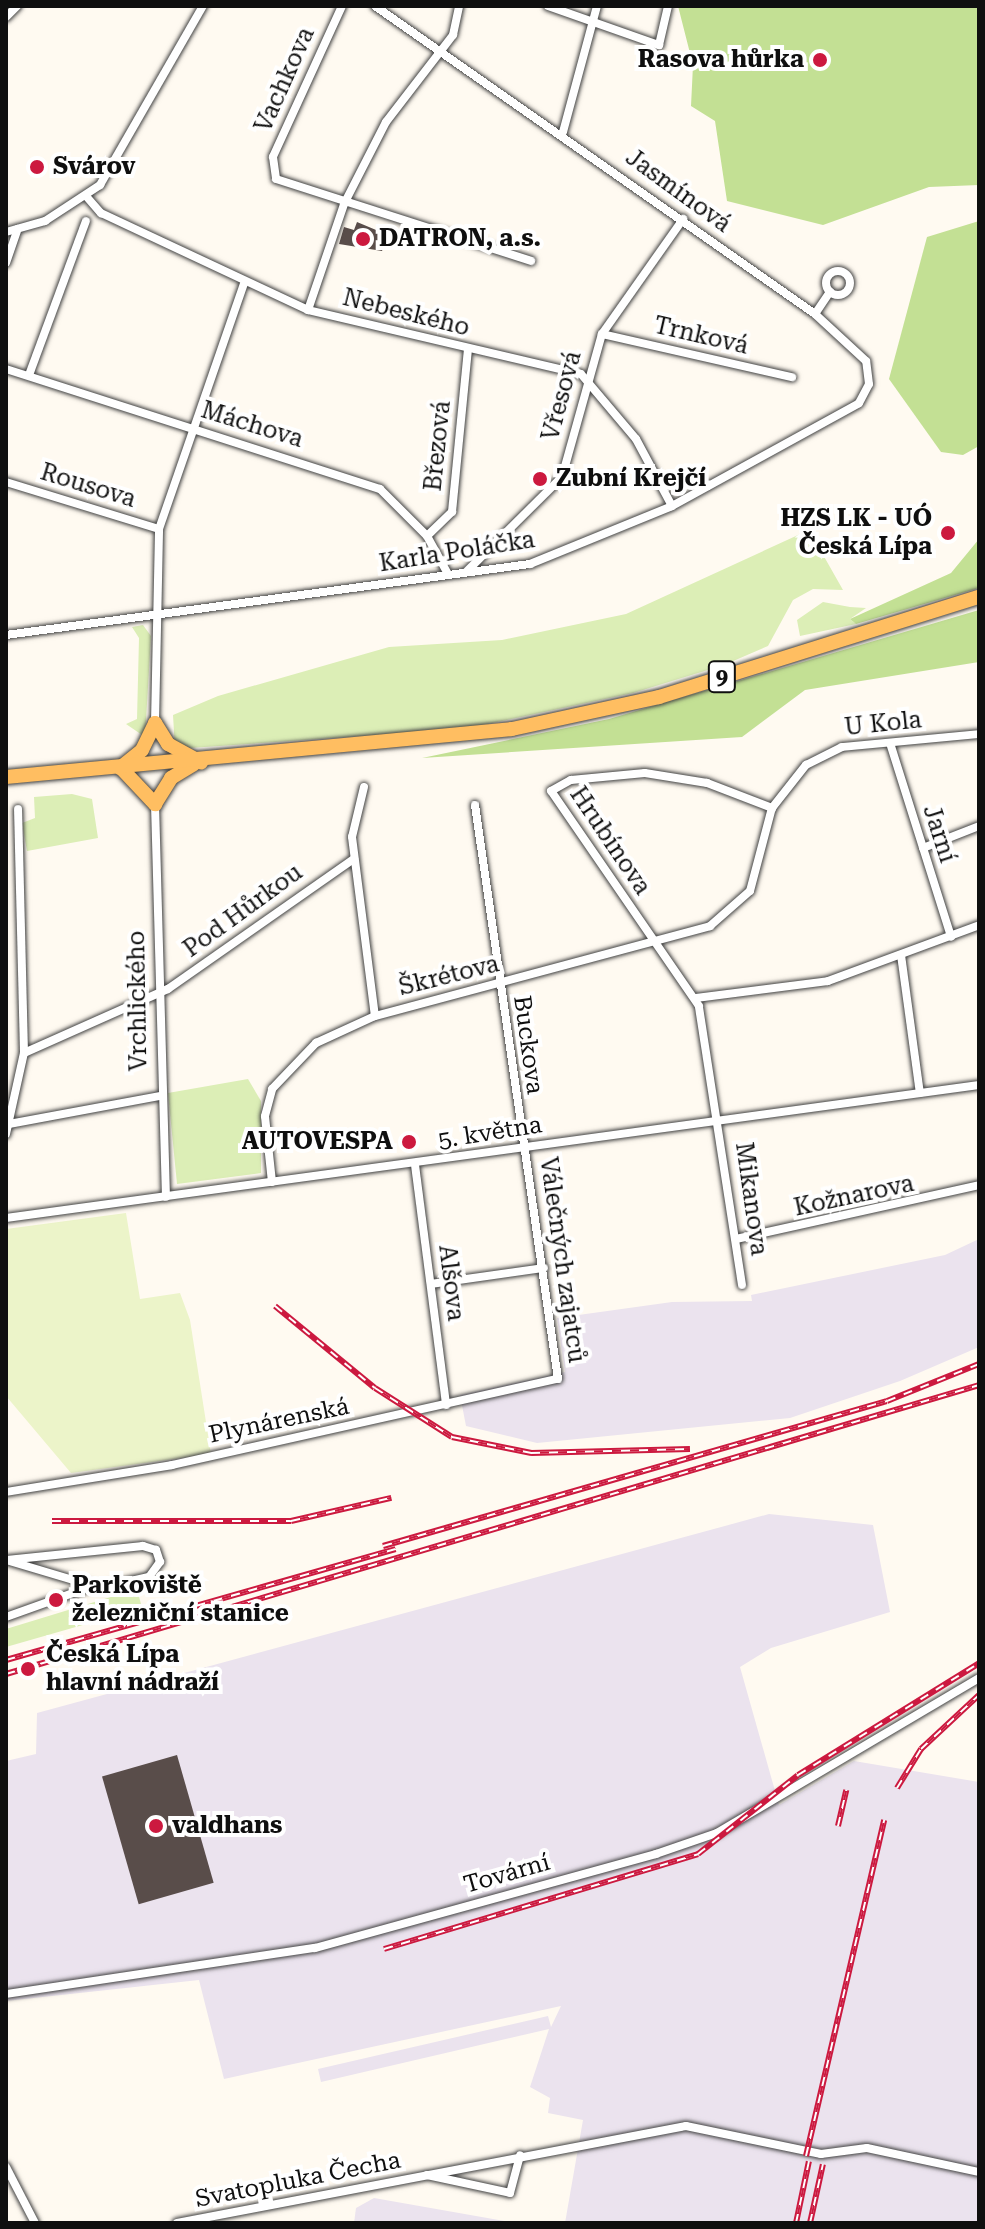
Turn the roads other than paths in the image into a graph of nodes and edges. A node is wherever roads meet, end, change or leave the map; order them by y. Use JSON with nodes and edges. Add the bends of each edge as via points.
{"nodes":[{"id":1,"x":17,"y":6,"type":"edge"},
{"id":2,"x":203,"y":6,"type":"edge"},
{"id":3,"x":342,"y":6,"type":"edge"},
{"id":4,"x":375,"y":6,"type":"edge"},
{"id":5,"x":459,"y":6,"type":"edge"},
{"id":6,"x":548,"y":6,"type":"edge"},
{"id":7,"x":597,"y":6,"type":"edge"},
{"id":8,"x":668,"y":6,"type":"edge"},
{"id":9,"x":6,"y":17,"type":"edge"},
{"id":10,"x":593,"y":22,"type":"junction"},
{"id":11,"x":438,"y":52,"type":"junction"},
{"id":12,"x":563,"y":132,"type":"junction"},
{"id":13,"x":86,"y":196,"type":"junction"},
{"id":14,"x":344,"y":204,"type":"junction"},
{"id":15,"x":683,"y":219,"type":"junction"},
{"id":16,"x":86,"y":221,"type":"dead end"},
{"id":17,"x":18,"y":229,"type":"junction"},
{"id":18,"x":6,"y":232,"type":"edge"},
{"id":19,"x":531,"y":261,"type":"dead end"},
{"id":20,"x":6,"y":263,"type":"edge"},
{"id":21,"x":244,"y":283,"type":"junction"},
{"id":22,"x":830,"y":292,"type":"dead end"},
{"id":23,"x":308,"y":310,"type":"junction"},
{"id":24,"x":815,"y":314,"type":"junction"},
{"id":25,"x":602,"y":334,"type":"junction"},
{"id":26,"x":468,"y":349,"type":"junction"},
{"id":27,"x":6,"y":369,"type":"edge"},
{"id":28,"x":29,"y":375,"type":"junction"},
{"id":29,"x":792,"y":377,"type":"dead end"},
{"id":30,"x":584,"y":382,"type":"junction"},
{"id":31,"x":869,"y":384,"type":"joint"},
{"id":32,"x":191,"y":427,"type":"junction"},
{"id":33,"x":6,"y":482,"type":"edge"},
{"id":34,"x":672,"y":506,"type":"junction"},
{"id":35,"x":159,"y":529,"type":"junction"},
{"id":36,"x":427,"y":536,"type":"junction"},
{"id":37,"x":467,"y":572,"type":"junction"},
{"id":38,"x":448,"y":574,"type":"junction"},
{"id":39,"x":979,"y":597,"type":"edge"},
{"id":40,"x":157,"y":615,"type":"junction"},
{"id":41,"x":6,"y":635,"type":"edge"},
{"id":42,"x":155,"y":723,"type":"junction"},
{"id":43,"x":979,"y":734,"type":"edge"},
{"id":44,"x":890,"y":743,"type":"junction"},
{"id":45,"x":201,"y":762,"type":"junction"},
{"id":46,"x":120,"y":768,"type":"junction"},
{"id":47,"x":10,"y":777,"type":"edge"},
{"id":48,"x":364,"y":787,"type":"dead end"},
{"id":49,"x":155,"y":804,"type":"junction"},
{"id":50,"x":475,"y":805,"type":"dead end"},
{"id":51,"x":772,"y":808,"type":"junction"},
{"id":52,"x":18,"y":809,"type":"dead end"},
{"id":53,"x":979,"y":826,"type":"edge"},
{"id":54,"x":923,"y":848,"type":"junction"},
{"id":55,"x":354,"y":859,"type":"junction"},
{"id":56,"x":742,"y":902,"type":"joint"},
{"id":57,"x":979,"y":925,"type":"edge"},
{"id":58,"x":951,"y":937,"type":"junction"},
{"id":59,"x":654,"y":940,"type":"junction"},
{"id":60,"x":901,"y":955,"type":"junction"},
{"id":61,"x":500,"y":985,"type":"junction"},
{"id":62,"x":156,"y":995,"type":"junction"},
{"id":63,"x":696,"y":998,"type":"junction"},
{"id":64,"x":375,"y":1016,"type":"junction"},
{"id":65,"x":24,"y":1053,"type":"junction"},
{"id":66,"x":979,"y":1085,"type":"edge"},
{"id":67,"x":920,"y":1093,"type":"junction"},
{"id":68,"x":160,"y":1096,"type":"junction"},
{"id":69,"x":716,"y":1120,"type":"junction"},
{"id":70,"x":7,"y":1129,"type":"edge"},
{"id":71,"x":526,"y":1147,"type":"junction"},
{"id":72,"x":415,"y":1165,"type":"junction"},
{"id":73,"x":272,"y":1182,"type":"junction"},
{"id":74,"x":979,"y":1185,"type":"edge"},
{"id":75,"x":166,"y":1197,"type":"junction"},
{"id":76,"x":6,"y":1218,"type":"edge"},
{"id":77,"x":736,"y":1239,"type":"junction"},
{"id":78,"x":544,"y":1268,"type":"junction"},
{"id":79,"x":431,"y":1284,"type":"junction"},
{"id":80,"x":742,"y":1285,"type":"dead end"},
{"id":81,"x":558,"y":1379,"type":"joint"},
{"id":82,"x":446,"y":1405,"type":"junction"},
{"id":83,"x":6,"y":1492,"type":"edge"},
{"id":84,"x":6,"y":1560,"type":"edge"},
{"id":85,"x":90,"y":1587,"type":"junction"},
{"id":86,"x":6,"y":1617,"type":"edge"},
{"id":87,"x":979,"y":1678,"type":"edge"},
{"id":88,"x":6,"y":1994,"type":"edge"},
{"id":89,"x":520,"y":2155,"type":"junction"},
{"id":90,"x":6,"y":2167,"type":"edge"},
{"id":91,"x":979,"y":2172,"type":"edge"},
{"id":92,"x":427,"y":2175,"type":"junction"},
{"id":93,"x":35,"y":2223,"type":"edge"},
{"id":94,"x":177,"y":2223,"type":"edge"}],
"edges":[{"from":1,"to":9,"type":"street"},
{"from":2,"to":13,"type":"street","via":[[114,164]]},
{"from":3,"to":14,"type":"street","name":"Vachkova","via":[[271,168],[276,179]]},
{"from":4,"to":11,"type":"street"},
{"from":5,"to":11,"type":"street","via":[[453,35]]},
{"from":6,"to":10,"type":"street"},
{"from":7,"to":10,"type":"street"},
{"from":8,"to":10,"type":"street","via":[[659,45]]},
{"from":10,"to":12,"type":"street"},
{"from":11,"to":12,"type":"street","name":"Jasmínová"},
{"from":11,"to":14,"type":"street","via":[[386,122]]},
{"from":12,"to":15,"type":"street","name":"Jasmínová"},
{"from":13,"to":17,"type":"street"},
{"from":13,"to":21,"type":"street","name":"Nebeského","via":[[101,213]]},
{"from":14,"to":19,"type":"street","name":"Vachkova"},
{"from":14,"to":23,"type":"street"},
{"from":15,"to":24,"type":"street","name":"Jasmínová"},
{"from":15,"to":25,"type":"street","name":"Vřesová"},
{"from":16,"to":28,"type":"street"},
{"from":17,"to":18,"type":"street"},
{"from":17,"to":20,"type":"street"},
{"from":21,"to":23,"type":"street","name":"Nebeského"},
{"from":21,"to":32,"type":"street"},
{"from":22,"to":24,"type":"street"},
{"from":23,"to":26,"type":"street","name":"Nebeského"},
{"from":24,"to":31,"type":"street","name":"Jasmínová","via":[[866,361]]},
{"from":25,"to":29,"type":"street","name":"Trnková"},
{"from":25,"to":30,"type":"street","name":"Vřesová"},
{"from":26,"to":30,"type":"street","name":"Nebeského","via":[[581,374]]},
{"from":26,"to":36,"type":"street","name":"Březová","via":[[452,512]]},
{"from":27,"to":28,"type":"street","name":"Máchova"},
{"from":28,"to":32,"type":"street","name":"Máchova"},
{"from":30,"to":34,"type":"street","name":"Nebeského","via":[[636,439]]},
{"from":30,"to":37,"type":"street","name":"Vřesová","via":[[562,477]]},
{"from":31,"to":34,"type":"street","name":"Karla Poláčka","via":[[859,403]]},
{"from":32,"to":35,"type":"street"},
{"from":32,"to":36,"type":"street","name":"Máchova","via":[[380,489]]},
{"from":33,"to":35,"type":"street","name":"Rousova"},
{"from":34,"to":37,"type":"street","name":"Karla Poláčka","via":[[530,564]]},
{"from":35,"to":40,"type":"street"},
{"from":36,"to":38,"type":"street","name":"Máchova"},
{"from":37,"to":38,"type":"street","name":"Karla Poláčka"},
{"from":38,"to":40,"type":"street","name":"Karla Poláčka"},
{"from":39,"to":45,"type":"main road","number":"9","via":[[603,711],[460,737]]},
{"from":40,"to":41,"type":"street","name":"Karla Poláčka"},
{"from":40,"to":42,"type":"street"},
{"from":42,"to":45,"type":"main road","via":[[168,744]]},
{"from":42,"to":46,"type":"main road","via":[[142,750]]},
{"from":43,"to":44,"type":"street","name":"U Kola"},
{"from":44,"to":51,"type":"street","name":"U Kola","via":[[822,755],[792,777]]},
{"from":44,"to":54,"type":"street","name":"Jarní"},
{"from":45,"to":46,"type":"main road","number":"9"},
{"from":45,"to":49,"type":"main road","via":[[171,778]]},
{"from":46,"to":47,"type":"main road","number":"9"},
{"from":46,"to":49,"type":"main road"},
{"from":48,"to":55,"type":"street","via":[[353,821]]},
{"from":49,"to":62,"type":"street","name":"Vrchlického"},
{"from":50,"to":61,"type":"street","name":"Buckova"},
{"from":51,"to":56,"type":"street","name":"U Kola"},
{"from":51,"to":59,"type":"street","name":"Hrubínova","via":[[707,783],[645,773],[571,780],[551,791]]},
{"from":52,"to":65,"type":"street"},
{"from":53,"to":54,"type":"street"},
{"from":54,"to":58,"type":"street","name":"Jarní"},
{"from":55,"to":62,"type":"street","name":"Pod Hůrkou"},
{"from":55,"to":64,"type":"street"},
{"from":56,"to":59,"type":"street","name":"Škrétova","via":[[710,926]]},
{"from":57,"to":58,"type":"street"},
{"from":58,"to":60,"type":"street"},
{"from":59,"to":61,"type":"street","name":"Škrétova"},
{"from":59,"to":63,"type":"street","name":"Hrubínova"},
{"from":60,"to":63,"type":"street","via":[[828,981]]},
{"from":60,"to":67,"type":"street"},
{"from":61,"to":64,"type":"street","name":"Škrétova"},
{"from":61,"to":71,"type":"street","name":"Buckova"},
{"from":62,"to":65,"type":"street","name":"Pod Hůrkou"},
{"from":62,"to":68,"type":"street","name":"Vrchlického"},
{"from":63,"to":69,"type":"street","name":"Hrubínova"},
{"from":64,"to":73,"type":"street","name":"Škrétova","via":[[316,1043],[272,1089],[265,1116]]},
{"from":65,"to":70,"type":"street"},
{"from":66,"to":67,"type":"street","name":"5. května"},
{"from":67,"to":69,"type":"street","name":"5. května"},
{"from":68,"to":70,"type":"street"},
{"from":68,"to":75,"type":"street","name":"Vrchlického"},
{"from":69,"to":71,"type":"street","name":"5. května"},
{"from":69,"to":77,"type":"street","name":"Mikanova"},
{"from":71,"to":72,"type":"street","name":"5. května"},
{"from":71,"to":78,"type":"street","name":"Válečných zajatců"},
{"from":72,"to":73,"type":"street","name":"5. května"},
{"from":72,"to":79,"type":"street","name":"Alšova"},
{"from":73,"to":75,"type":"street","name":"5. května"},
{"from":74,"to":77,"type":"street","name":"Kožnarova"},
{"from":75,"to":76,"type":"street","name":"5. května"},
{"from":77,"to":80,"type":"street","name":"Mikanova"},
{"from":78,"to":79,"type":"street"},
{"from":78,"to":81,"type":"street","name":"Válečných zajatců"},
{"from":79,"to":82,"type":"street","name":"Alšova"},
{"from":81,"to":82,"type":"street","name":"Plynárenská"},
{"from":82,"to":83,"type":"street","name":"Plynárenská"},
{"from":84,"to":85,"type":"street"},
{"from":84,"to":85,"type":"street","via":[[143,1546],[159,1555],[149,1577]]},
{"from":85,"to":86,"type":"street"},
{"from":87,"to":88,"type":"street","name":"Tovární","via":[[717,1833],[656,1854],[315,1948]]},
{"from":89,"to":91,"type":"street","name":"Svatopluka Čecha","via":[[686,2126],[821,2154],[867,2148]]},
{"from":89,"to":92,"type":"street","name":"Svatopluka Čecha"},
{"from":89,"to":92,"type":"street","name":"Svatopluka Čecha","via":[[510,2193]]},
{"from":90,"to":93,"type":"street"},
{"from":92,"to":94,"type":"street","name":"Svatopluka Čecha"}]}
